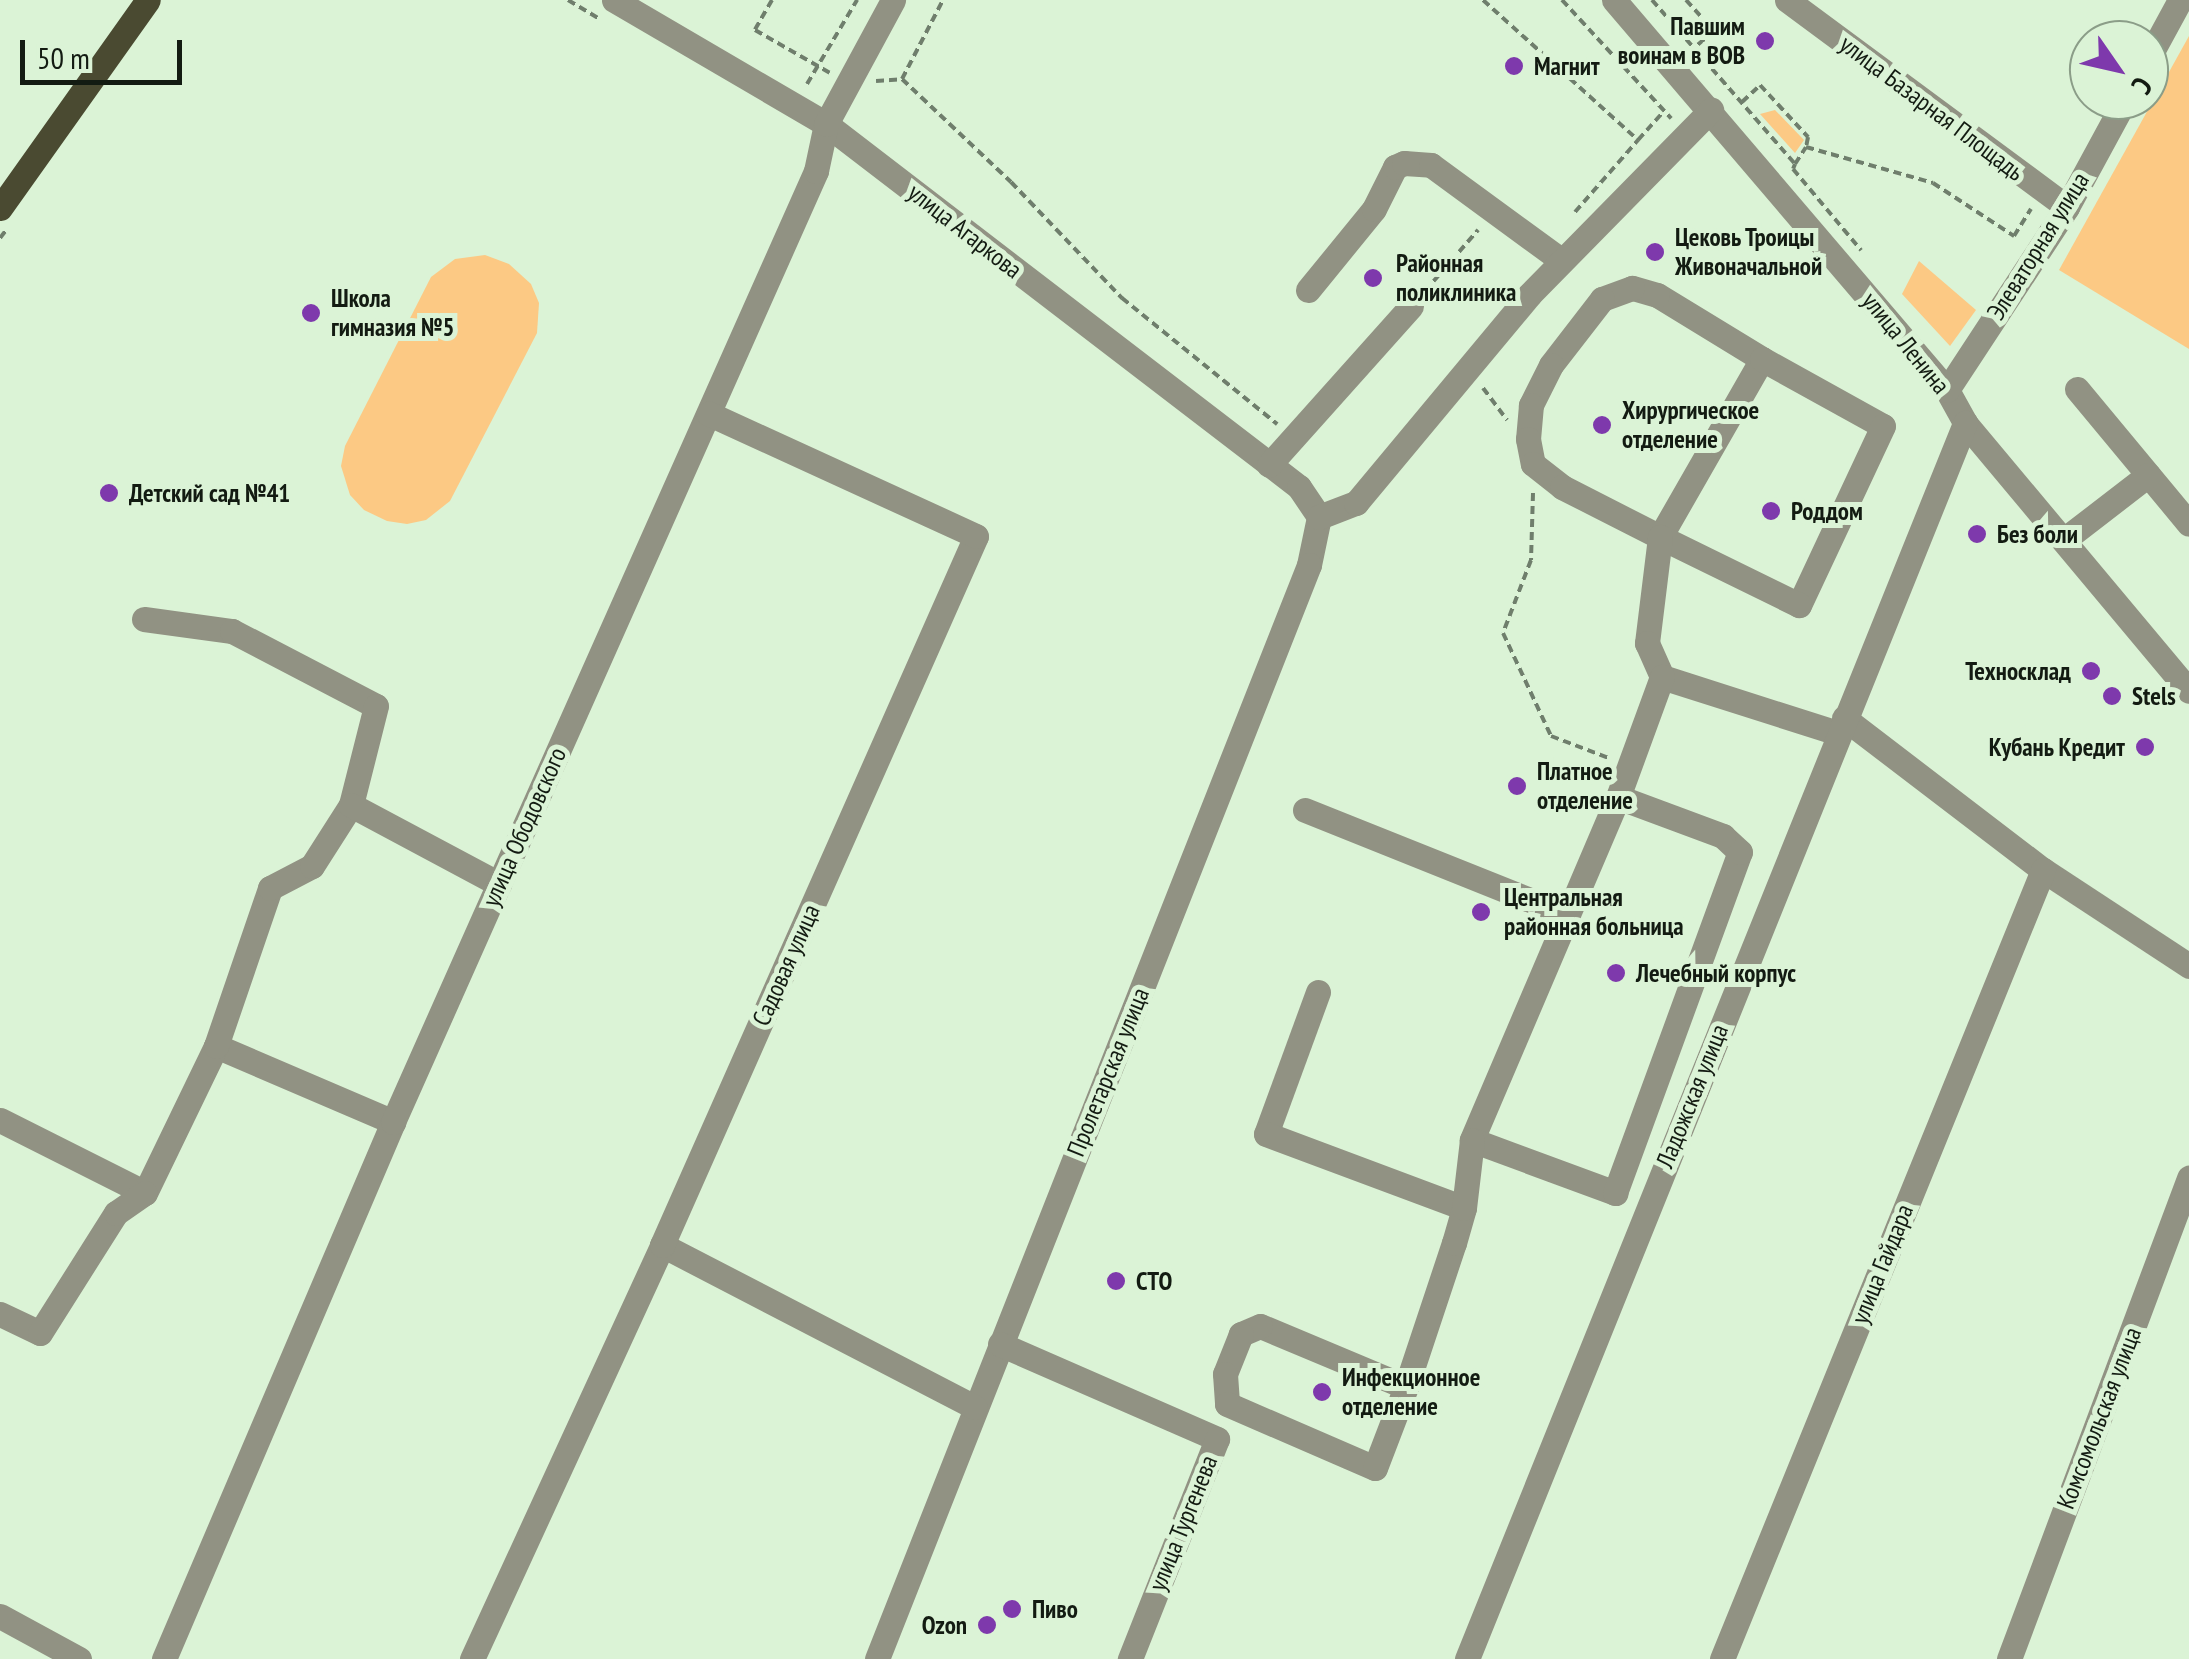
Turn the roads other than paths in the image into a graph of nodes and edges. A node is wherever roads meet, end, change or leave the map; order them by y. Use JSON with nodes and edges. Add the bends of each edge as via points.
{"nodes":[{"id":1,"x":148,"y":0,"type":"edge"},
{"id":2,"x":614,"y":0,"type":"edge"},
{"id":3,"x":892,"y":0,"type":"edge"},
{"id":4,"x":1614,"y":0,"type":"edge"},
{"id":5,"x":1796,"y":3,"type":"edge"},
{"id":6,"x":1711,"y":110,"type":"junction"},
{"id":7,"x":2114,"y":120,"type":"edge"},
{"id":8,"x":826,"y":124,"type":"junction"},
{"id":9,"x":2067,"y":207,"type":"junction"},
{"id":10,"x":0,"y":208,"type":"edge"},
{"id":11,"x":1553,"y":254,"type":"junction"},
{"id":12,"x":1308,"y":290,"type":"dead end"},
{"id":13,"x":1412,"y":306,"type":"road end"},
{"id":14,"x":1762,"y":359,"type":"junction"},
{"id":15,"x":2077,"y":389,"type":"dead end"},
{"id":16,"x":1946,"y":390,"type":"junction"},
{"id":17,"x":709,"y":414,"type":"junction"},
{"id":18,"x":1965,"y":422,"type":"junction"},
{"id":19,"x":1269,"y":464,"type":"junction"},
{"id":20,"x":2148,"y":475,"type":"junction"},
{"id":21,"x":1318,"y":517,"type":"junction"},
{"id":22,"x":2189,"y":524,"type":"edge"},
{"id":23,"x":1660,"y":537,"type":"junction"},
{"id":24,"x":2065,"y":539,"type":"junction"},
{"id":25,"x":144,"y":619,"type":"dead end"},
{"id":26,"x":1662,"y":677,"type":"junction"},
{"id":27,"x":2189,"y":691,"type":"edge"},
{"id":28,"x":1840,"y":725,"type":"junction"},
{"id":29,"x":1618,"y":797,"type":"junction"},
{"id":30,"x":351,"y":805,"type":"junction"},
{"id":31,"x":1306,"y":810,"type":"dead end"},
{"id":32,"x":2043,"y":870,"type":"junction"},
{"id":33,"x":498,"y":884,"type":"junction"},
{"id":34,"x":1567,"y":916,"type":"junction"},
{"id":35,"x":2189,"y":966,"type":"edge"},
{"id":36,"x":1318,"y":992,"type":"dead end"},
{"id":37,"x":216,"y":1046,"type":"junction"},
{"id":38,"x":0,"y":1120,"type":"edge"},
{"id":39,"x":392,"y":1122,"type":"junction"},
{"id":40,"x":1472,"y":1140,"type":"junction"},
{"id":41,"x":2189,"y":1178,"type":"edge"},
{"id":42,"x":145,"y":1194,"type":"junction"},
{"id":43,"x":1464,"y":1208,"type":"junction"},
{"id":44,"x":662,"y":1245,"type":"junction"},
{"id":45,"x":0,"y":1314,"type":"edge"},
{"id":46,"x":1000,"y":1344,"type":"junction"},
{"id":47,"x":1406,"y":1387,"type":"junction"},
{"id":48,"x":974,"y":1407,"type":"junction"},
{"id":49,"x":0,"y":1616,"type":"edge"},
{"id":50,"x":79,"y":1659,"type":"edge"},
{"id":51,"x":164,"y":1659,"type":"edge"},
{"id":52,"x":472,"y":1659,"type":"edge"},
{"id":53,"x":877,"y":1659,"type":"edge"},
{"id":54,"x":1130,"y":1659,"type":"edge"},
{"id":55,"x":1467,"y":1659,"type":"edge"},
{"id":56,"x":1722,"y":1659,"type":"edge"},
{"id":57,"x":2009,"y":1659,"type":"edge"}],
"edges":[{"from":1,"to":10,"type":"main road"},
{"from":2,"to":8,"type":"street","name":"улица Агаркова"},
{"from":3,"to":8,"type":"street","name":"улица Ободовского"},
{"from":4,"to":6,"type":"street","name":"улица Ленина"},
{"from":5,"to":9,"type":"street","name":"улица Базарная Площадь"},
{"from":6,"to":11,"type":"street"},
{"from":6,"to":16,"type":"street","name":"улица Ленина"},
{"from":7,"to":9,"type":"street","name":"Элеваторная улица"},
{"from":8,"to":17,"type":"street","name":"улица Ободовского","via":[[816,171]]},
{"from":8,"to":19,"type":"street","name":"улица Агаркова"},
{"from":9,"to":16,"type":"street","name":"Элеваторная улица"},
{"from":11,"to":12,"type":"street","via":[[1431,165],[1404,163]]},
{"from":11,"to":21,"type":"street","via":[[1356,502]]},
{"from":13,"to":19,"type":"street"},
{"from":14,"to":23,"type":"street"},
{"from":14,"to":23,"type":"street","via":[[1882,426],[1799,604]]},
{"from":14,"to":23,"type":"street","via":[[1658,295],[1632,288],[1602,299],[1551,366],[1531,405],[1532,458],[1562,487]]},
{"from":15,"to":20,"type":"street"},
{"from":16,"to":18,"type":"street","name":"улица Ленина"},
{"from":17,"to":33,"type":"street","name":"улица Ободовского"},
{"from":17,"to":44,"type":"street","name":"Садовая улица","via":[[976,536]]},
{"from":18,"to":24,"type":"street","name":"улица Ленина"},
{"from":18,"to":28,"type":"street","name":"Ладожская улица"},
{"from":19,"to":21,"type":"street","name":"улица Агаркова","via":[[1299,487]]},
{"from":20,"to":22,"type":"street"},
{"from":20,"to":24,"type":"street"},
{"from":21,"to":46,"type":"street","name":"Пролетарская улица","via":[[1310,565]]},
{"from":23,"to":26,"type":"street","via":[[1648,643]]},
{"from":24,"to":27,"type":"street","name":"улица Ленина"},
{"from":25,"to":30,"type":"street","via":[[232,631],[376,706]]},
{"from":26,"to":28,"type":"street"},
{"from":26,"to":29,"type":"street"},
{"from":28,"to":32,"type":"street"},
{"from":28,"to":55,"type":"street","name":"Ладожская улица"},
{"from":29,"to":34,"type":"street"},
{"from":29,"to":40,"type":"street","via":[[1723,836],[1740,852],[1615,1193]]},
{"from":30,"to":33,"type":"street"},
{"from":30,"to":37,"type":"street","via":[[312,866],[270,888]]},
{"from":31,"to":34,"type":"street"},
{"from":32,"to":35,"type":"street"},
{"from":32,"to":56,"type":"street","name":"улица Гайдара"},
{"from":33,"to":39,"type":"street","name":"улица Ободовского"},
{"from":34,"to":40,"type":"street"},
{"from":36,"to":43,"type":"street","via":[[1266,1134]]},
{"from":37,"to":39,"type":"street"},
{"from":37,"to":42,"type":"street"},
{"from":38,"to":42,"type":"street"},
{"from":39,"to":51,"type":"street","name":"улица Ободовского"},
{"from":40,"to":43,"type":"street"},
{"from":41,"to":57,"type":"street","name":"Комсомольская улица"},
{"from":42,"to":45,"type":"street","via":[[116,1214],[40,1333]]},
{"from":43,"to":47,"type":"street"},
{"from":44,"to":48,"type":"street"},
{"from":44,"to":52,"type":"street","name":"Садовая улица"},
{"from":46,"to":48,"type":"street","name":"Пролетарская улица"},
{"from":46,"to":54,"type":"street","name":"улица Тургенева","via":[[1216,1438]]},
{"from":47,"to":47,"type":"street","via":[[1375,1468],[1227,1404],[1225,1374],[1241,1334],[1260,1326]]},
{"from":48,"to":53,"type":"street","name":"Пролетарская улица"},
{"from":49,"to":50,"type":"street"}]}
